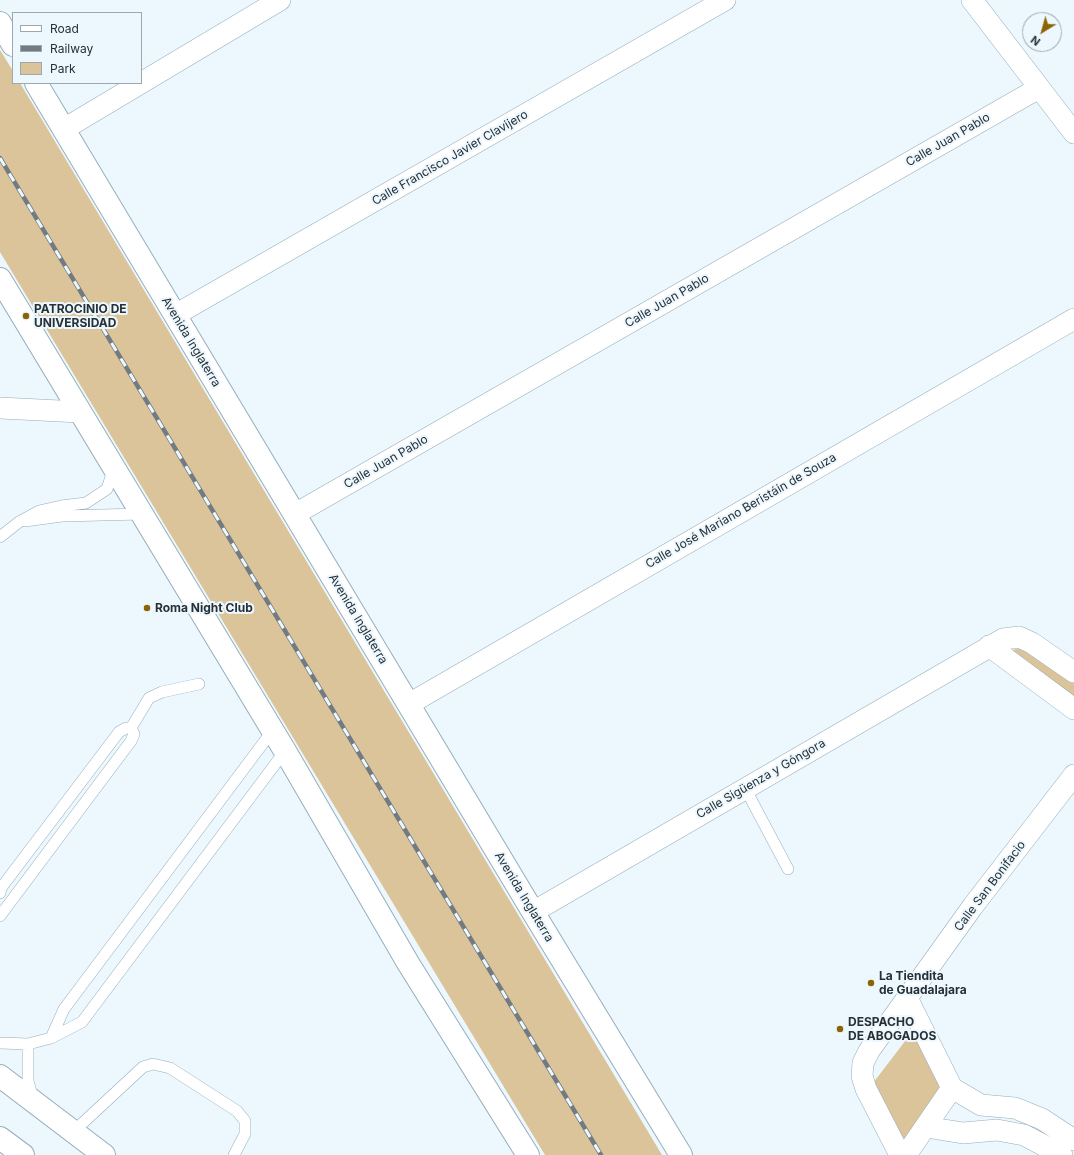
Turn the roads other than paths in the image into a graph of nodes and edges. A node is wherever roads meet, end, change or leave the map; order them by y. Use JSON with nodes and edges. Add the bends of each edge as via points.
{"nodes":[{"id":1,"x":280,"y":0,"type":"edge"},
{"id":2,"x":725,"y":0,"type":"edge"},
{"id":3,"x":972,"y":0,"type":"edge"},
{"id":4,"x":0,"y":23,"type":"edge"},
{"id":5,"x":12,"y":42,"type":"edge"},
{"id":6,"x":142,"y":82,"type":"edge"},
{"id":7,"x":37,"y":84,"type":"edge"},
{"id":8,"x":139,"y":84,"type":"edge"},
{"id":9,"x":1039,"y":88,"type":"junction"},
{"id":10,"x":64,"y":129,"type":"junction"},
{"id":11,"x":1074,"y":134,"type":"edge"},
{"id":12,"x":0,"y":279,"type":"edge"},
{"id":13,"x":175,"y":315,"type":"junction"},
{"id":14,"x":1074,"y":319,"type":"edge"},
{"id":15,"x":0,"y":408,"type":"edge"},
{"id":16,"x":80,"y":412,"type":"junction"},
{"id":17,"x":112,"y":465,"type":"junction"},
{"id":18,"x":141,"y":514,"type":"junction"},
{"id":19,"x":295,"y":514,"type":"junction"},
{"id":20,"x":19,"y":522,"type":"junction"},
{"id":21,"x":0,"y":538,"type":"edge"},
{"id":22,"x":989,"y":646,"type":"junction"},
{"id":23,"x":1074,"y":672,"type":"edge"},
{"id":24,"x":199,"y":684,"type":"dead end"},
{"id":25,"x":409,"y":704,"type":"junction"},
{"id":26,"x":1074,"y":709,"type":"edge"},
{"id":27,"x":131,"y":728,"type":"junction"},
{"id":28,"x":272,"y":730,"type":"junction"},
{"id":29,"x":285,"y":751,"type":"junction"},
{"id":30,"x":1074,"y":775,"type":"edge"},
{"id":31,"x":745,"y":788,"type":"junction"},
{"id":32,"x":788,"y":869,"type":"dead end"},
{"id":33,"x":0,"y":893,"type":"edge"},
{"id":34,"x":533,"y":912,"type":"junction"},
{"id":35,"x":0,"y":914,"type":"edge"},
{"id":36,"x":907,"y":998,"type":"junction"},
{"id":37,"x":51,"y":1038,"type":"junction"},
{"id":38,"x":0,"y":1043,"type":"edge"},
{"id":39,"x":28,"y":1044,"type":"junction"},
{"id":40,"x":0,"y":1076,"type":"edge"},
{"id":41,"x":952,"y":1088,"type":"junction"},
{"id":42,"x":34,"y":1102,"type":"junction"},
{"id":43,"x":926,"y":1127,"type":"junction"},
{"id":44,"x":74,"y":1132,"type":"junction"},
{"id":45,"x":0,"y":1138,"type":"edge"},
{"id":46,"x":1074,"y":1140,"type":"edge"},
{"id":47,"x":23,"y":1155,"type":"edge"},
{"id":48,"x":104,"y":1155,"type":"edge"},
{"id":49,"x":234,"y":1155,"type":"edge"},
{"id":50,"x":528,"y":1155,"type":"edge"},
{"id":51,"x":681,"y":1155,"type":"edge"},
{"id":52,"x":900,"y":1155,"type":"edge"},
{"id":53,"x":906,"y":1155,"type":"edge"},
{"id":54,"x":1062,"y":1155,"type":"edge"}],
"edges":[{"from":1,"to":6,"type":"street"},
{"from":2,"to":13,"type":"street","name":"Calle Francisco Javier Clavijero"},
{"from":3,"to":9,"type":"street"},
{"from":4,"to":5,"type":"street"},
{"from":7,"to":10,"type":"street","name":"Avenida Inglaterra"},
{"from":8,"to":10,"type":"street"},
{"from":9,"to":11,"type":"street"},
{"from":9,"to":19,"type":"street","name":"Calle Juan Pablo"},
{"from":10,"to":13,"type":"street","name":"Avenida Inglaterra"},
{"from":12,"to":16,"type":"street"},
{"from":13,"to":19,"type":"street","name":"Avenida Inglaterra"},
{"from":14,"to":25,"type":"street","name":"Calle José Mariano Beristáin de Souza"},
{"from":15,"to":16,"type":"street"},
{"from":16,"to":17,"type":"street"},
{"from":17,"to":18,"type":"street"},
{"from":17,"to":20,"type":"lane","via":[[107,489],[86,503],[39,511]]},
{"from":18,"to":20,"type":"lane","via":[[62,516]]},
{"from":18,"to":28,"type":"street"},
{"from":19,"to":25,"type":"street","name":"Avenida Inglaterra"},
{"from":20,"to":21,"type":"lane"},
{"from":22,"to":23,"type":"street","name":"Calle Sigüenza y Góngora","via":[[1003,639],[1019,637]]},
{"from":22,"to":26,"type":"street"},
{"from":22,"to":31,"type":"street","name":"Calle Sigüenza y Góngora"},
{"from":24,"to":27,"type":"lane","via":[[162,692],[149,698]]},
{"from":25,"to":34,"type":"street","name":"Avenida Inglaterra"},
{"from":27,"to":33,"type":"lane","via":[[119,732],[1,888]]},
{"from":27,"to":35,"type":"lane","via":[[134,734],[131,741]]},
{"from":28,"to":29,"type":"street"},
{"from":28,"to":37,"type":"lane","via":[[64,1008]]},
{"from":29,"to":37,"type":"lane","via":[[82,1022]]},
{"from":29,"to":50,"type":"street","via":[[408,963]]},
{"from":30,"to":36,"type":"street","name":"Calle San Bonifacio","via":[[973,906]]},
{"from":31,"to":32,"type":"lane"},
{"from":31,"to":34,"type":"street","name":"Calle Sigüenza y Góngora"},
{"from":34,"to":51,"type":"street","name":"Avenida Inglaterra"},
{"from":36,"to":41,"type":"street"},
{"from":36,"to":52,"type":"street","name":"Calle San Bonifacio","via":[[869,1051],[863,1063],[862,1076],[866,1089]]},
{"from":37,"to":39,"type":"lane"},
{"from":38,"to":39,"type":"lane"},
{"from":39,"to":42,"type":"lane","via":[[28,1081]]},
{"from":40,"to":42,"type":"street"},
{"from":41,"to":43,"type":"street"},
{"from":41,"to":46,"type":"street","via":[[982,1105],[1015,1108],[1042,1119]]},
{"from":42,"to":44,"type":"street"},
{"from":43,"to":53,"type":"street"},
{"from":43,"to":54,"type":"street","via":[[963,1133],[997,1130],[1024,1135]]},
{"from":44,"to":48,"type":"street"},
{"from":44,"to":49,"type":"lane","via":[[143,1068],[153,1064],[170,1068],[237,1111],[245,1121],[245,1134]]},
{"from":45,"to":47,"type":"street"}]}
